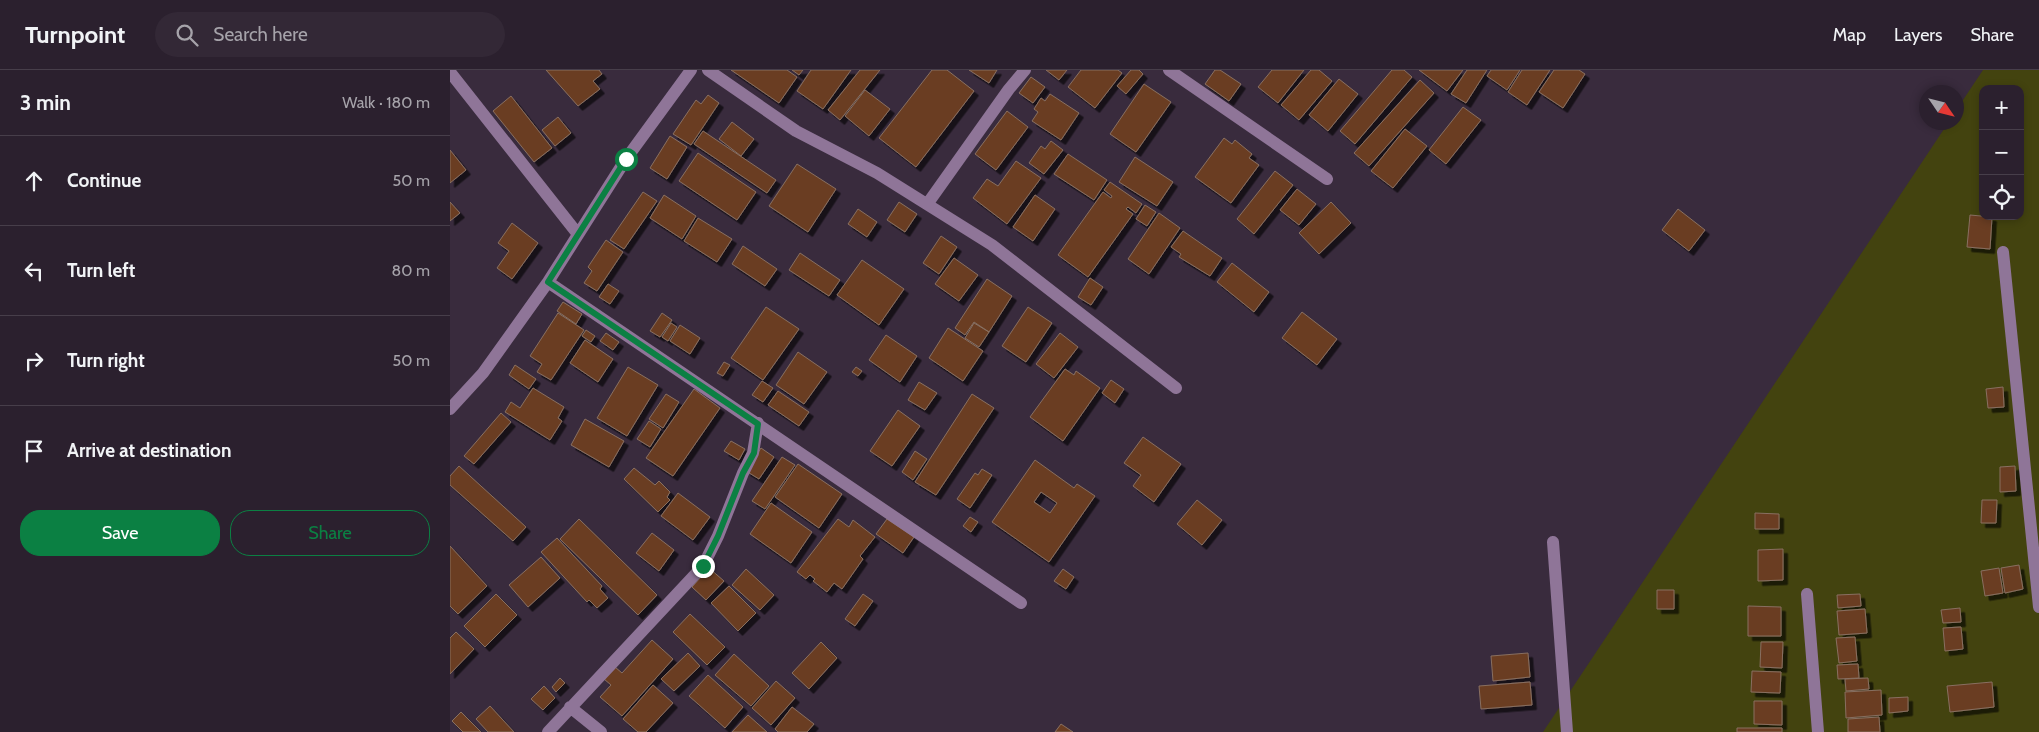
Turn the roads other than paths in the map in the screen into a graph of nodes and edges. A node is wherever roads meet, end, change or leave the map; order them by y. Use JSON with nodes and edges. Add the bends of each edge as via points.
{"nodes":[{"id":1,"x":691,"y":70,"type":"edge"},
{"id":2,"x":708,"y":70,"type":"edge"},
{"id":3,"x":1025,"y":70,"type":"edge"},
{"id":4,"x":1169,"y":70,"type":"edge"},
{"id":5,"x":450,"y":72,"type":"edge"},
{"id":6,"x":1327,"y":179,"type":"dead end"},
{"id":7,"x":928,"y":203,"type":"junction"},
{"id":8,"x":577,"y":233,"type":"junction"},
{"id":9,"x":2003,"y":252,"type":"dead end"},
{"id":10,"x":548,"y":282,"type":"junction"},
{"id":11,"x":1176,"y":388,"type":"dead end"},
{"id":12,"x":450,"y":409,"type":"edge"},
{"id":13,"x":758,"y":424,"type":"junction"},
{"id":14,"x":1553,"y":542,"type":"dead end"},
{"id":15,"x":1807,"y":594,"type":"dead end"},
{"id":16,"x":1021,"y":603,"type":"dead end"},
{"id":17,"x":2039,"y":607,"type":"edge"},
{"id":18,"x":570,"y":707,"type":"junction"},
{"id":19,"x":548,"y":732,"type":"edge"},
{"id":20,"x":600,"y":732,"type":"edge"},
{"id":21,"x":1567,"y":732,"type":"edge"},
{"id":22,"x":1818,"y":732,"type":"edge"}],
"edges":[{"from":1,"to":8,"type":"street"},
{"from":2,"to":7,"type":"street","via":[[796,131]]},
{"from":3,"to":7,"type":"street"},
{"from":4,"to":6,"type":"street"},
{"from":5,"to":8,"type":"street"},
{"from":7,"to":11,"type":"street","via":[[992,245]]},
{"from":8,"to":10,"type":"street"},
{"from":9,"to":17,"type":"street"},
{"from":10,"to":12,"type":"street","via":[[483,373]]},
{"from":10,"to":13,"type":"street"},
{"from":13,"to":16,"type":"street"},
{"from":13,"to":18,"type":"street","via":[[754,453],[703,566]]},
{"from":14,"to":21,"type":"street"},
{"from":15,"to":22,"type":"street"},
{"from":18,"to":19,"type":"street"},
{"from":18,"to":20,"type":"street"}]}
